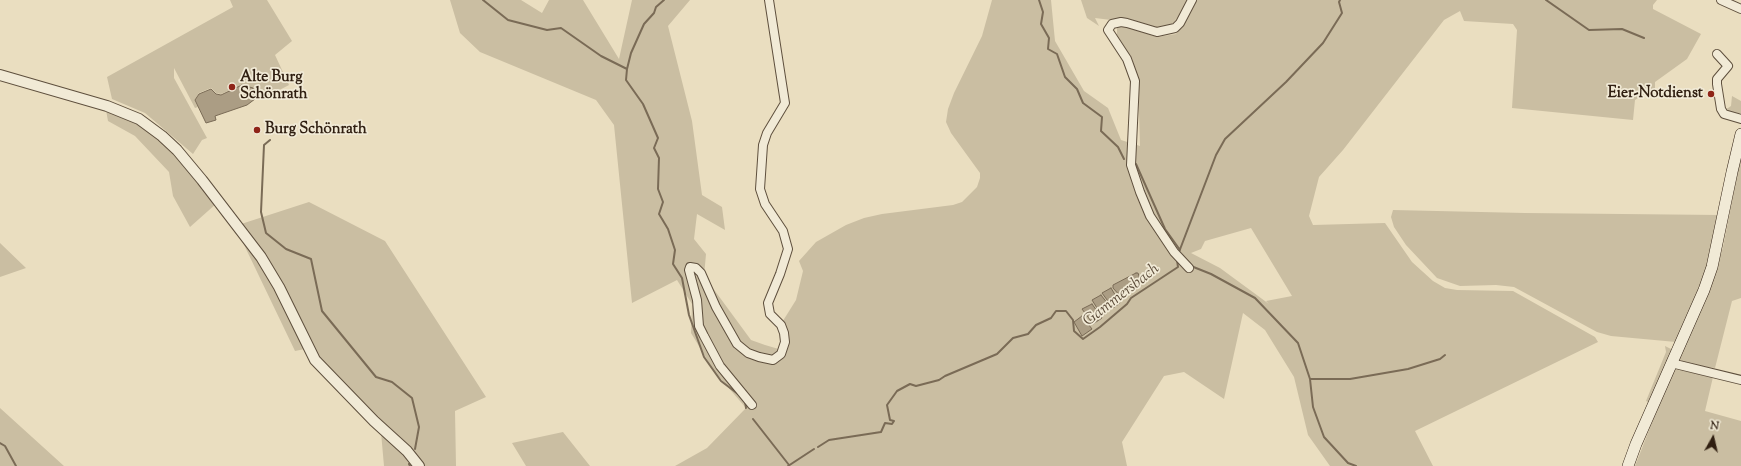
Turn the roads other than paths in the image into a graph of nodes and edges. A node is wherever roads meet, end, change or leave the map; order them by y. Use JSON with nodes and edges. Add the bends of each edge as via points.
{"nodes":[{"id":1,"x":769,"y":0,"type":"edge"},
{"id":2,"x":1192,"y":0,"type":"edge"},
{"id":3,"x":1721,"y":0,"type":"edge"},
{"id":4,"x":1741,"y":10,"type":"edge"},
{"id":5,"x":1717,"y":54,"type":"dead end"},
{"id":6,"x":0,"y":75,"type":"edge"},
{"id":7,"x":1741,"y":119,"type":"edge"},
{"id":8,"x":1740,"y":137,"type":"edge"},
{"id":9,"x":1189,"y":268,"type":"dead end"},
{"id":10,"x":1671,"y":363,"type":"junction"},
{"id":11,"x":1741,"y":380,"type":"edge"},
{"id":12,"x":752,"y":405,"type":"dead end"},
{"id":13,"x":419,"y":466,"type":"edge"},
{"id":14,"x":1628,"y":466,"type":"edge"}],
"edges":[{"from":1,"to":12,"type":"street","via":[[785,103],[767,133],[763,145],[760,189],[765,204],[783,231],[788,249],[768,303],[770,314],[781,324],[785,342],[781,354],[773,360],[758,357],[737,344],[701,273],[696,268],[688,270],[697,300],[699,326],[720,366]]},
{"from":2,"to":9,"type":"street","via":[[1175,28],[1157,32],[1121,22],[1112,24],[1108,30],[1127,59],[1135,81],[1131,165],[1140,192],[1150,216],[1174,252]]},
{"from":3,"to":4,"type":"street"},
{"from":5,"to":7,"type":"street","via":[[1728,66],[1717,79],[1721,109],[1724,114]]},
{"from":6,"to":13,"type":"street","via":[[107,106],[139,119],[162,136],[202,180],[261,257],[279,287],[315,360],[374,421],[407,450]]},
{"from":8,"to":10,"type":"main road","via":[[1712,267]]},
{"from":10,"to":11,"type":"street"},
{"from":10,"to":14,"type":"main road"}]}
